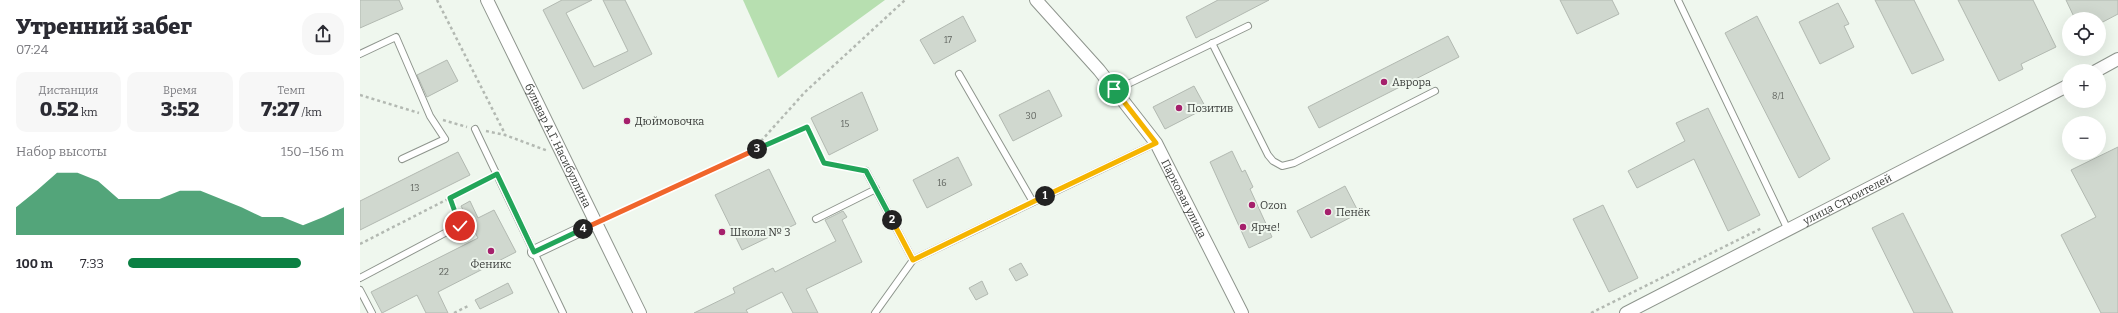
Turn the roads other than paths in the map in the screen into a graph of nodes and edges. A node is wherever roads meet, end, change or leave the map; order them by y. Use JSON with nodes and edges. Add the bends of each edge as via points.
{"nodes":[{"id":1,"x":487,"y":0,"type":"edge"},
{"id":2,"x":1036,"y":0,"type":"edge"},
{"id":3,"x":1678,"y":0,"type":"edge"},
{"id":4,"x":1248,"y":26,"type":"dead end"},
{"id":5,"x":1212,"y":43,"type":"junction"},
{"id":6,"x":360,"y":54,"type":"edge"},
{"id":7,"x":2118,"y":60,"type":"edge"},
{"id":8,"x":2106,"y":66,"type":"edge"},
{"id":9,"x":959,"y":74,"type":"dead end"},
{"id":10,"x":1114,"y":89,"type":"junction"},
{"id":11,"x":2062,"y":89,"type":"edge"},
{"id":12,"x":1434,"y":91,"type":"dead end"},
{"id":13,"x":475,"y":129,"type":"road end"},
{"id":14,"x":1156,"y":143,"type":"junction"},
{"id":15,"x":402,"y":159,"type":"dead end"},
{"id":16,"x":866,"y":171,"type":"road end"},
{"id":17,"x":876,"y":189,"type":"junction"},
{"id":18,"x":1033,"y":202,"type":"junction"},
{"id":19,"x":816,"y":219,"type":"dead end"},
{"id":20,"x":595,"y":223,"type":"junction"},
{"id":21,"x":460,"y":226,"type":"road end"},
{"id":22,"x":1788,"y":230,"type":"junction"},
{"id":23,"x":534,"y":252,"type":"junction"},
{"id":24,"x":913,"y":260,"type":"junction"},
{"id":25,"x":360,"y":278,"type":"edge"},
{"id":26,"x":360,"y":290,"type":"edge"},
{"id":27,"x":372,"y":313,"type":"edge"},
{"id":28,"x":563,"y":313,"type":"edge"},
{"id":29,"x":640,"y":313,"type":"edge"},
{"id":30,"x":875,"y":313,"type":"edge"},
{"id":31,"x":1242,"y":313,"type":"edge"},
{"id":32,"x":1626,"y":313,"type":"edge"}],
"edges":[{"from":1,"to":20,"type":"street","name":"бульвар А.Г. Насибуллина"},
{"from":2,"to":10,"type":"street","name":"Парковая улица"},
{"from":3,"to":22,"type":"lane"},
{"from":4,"to":5,"type":"lane"},
{"from":5,"to":10,"type":"lane"},
{"from":5,"to":12,"type":"lane","via":[[1268,155],[1272,161],[1282,166],[1294,163]]},
{"from":6,"to":15,"type":"lane","via":[[396,37],[430,116],[445,139]]},
{"from":7,"to":8,"type":"street"},
{"from":9,"to":18,"type":"lane"},
{"from":10,"to":14,"type":"street","name":"Парковая улица"},
{"from":11,"to":22,"type":"street","name":"улица Строителей"},
{"from":13,"to":23,"type":"lane"},
{"from":14,"to":18,"type":"lane"},
{"from":14,"to":31,"type":"street","name":"Парковая улица"},
{"from":16,"to":17,"type":"lane"},
{"from":17,"to":19,"type":"lane"},
{"from":17,"to":24,"type":"lane"},
{"from":18,"to":24,"type":"lane"},
{"from":20,"to":23,"type":"street"},
{"from":20,"to":29,"type":"street","name":"бульвар А.Г. Насибуллина"},
{"from":21,"to":25,"type":"lane"},
{"from":22,"to":32,"type":"street","name":"улица Строителей"},
{"from":23,"to":28,"type":"lane"},
{"from":24,"to":30,"type":"lane"},
{"from":26,"to":27,"type":"lane"}]}
